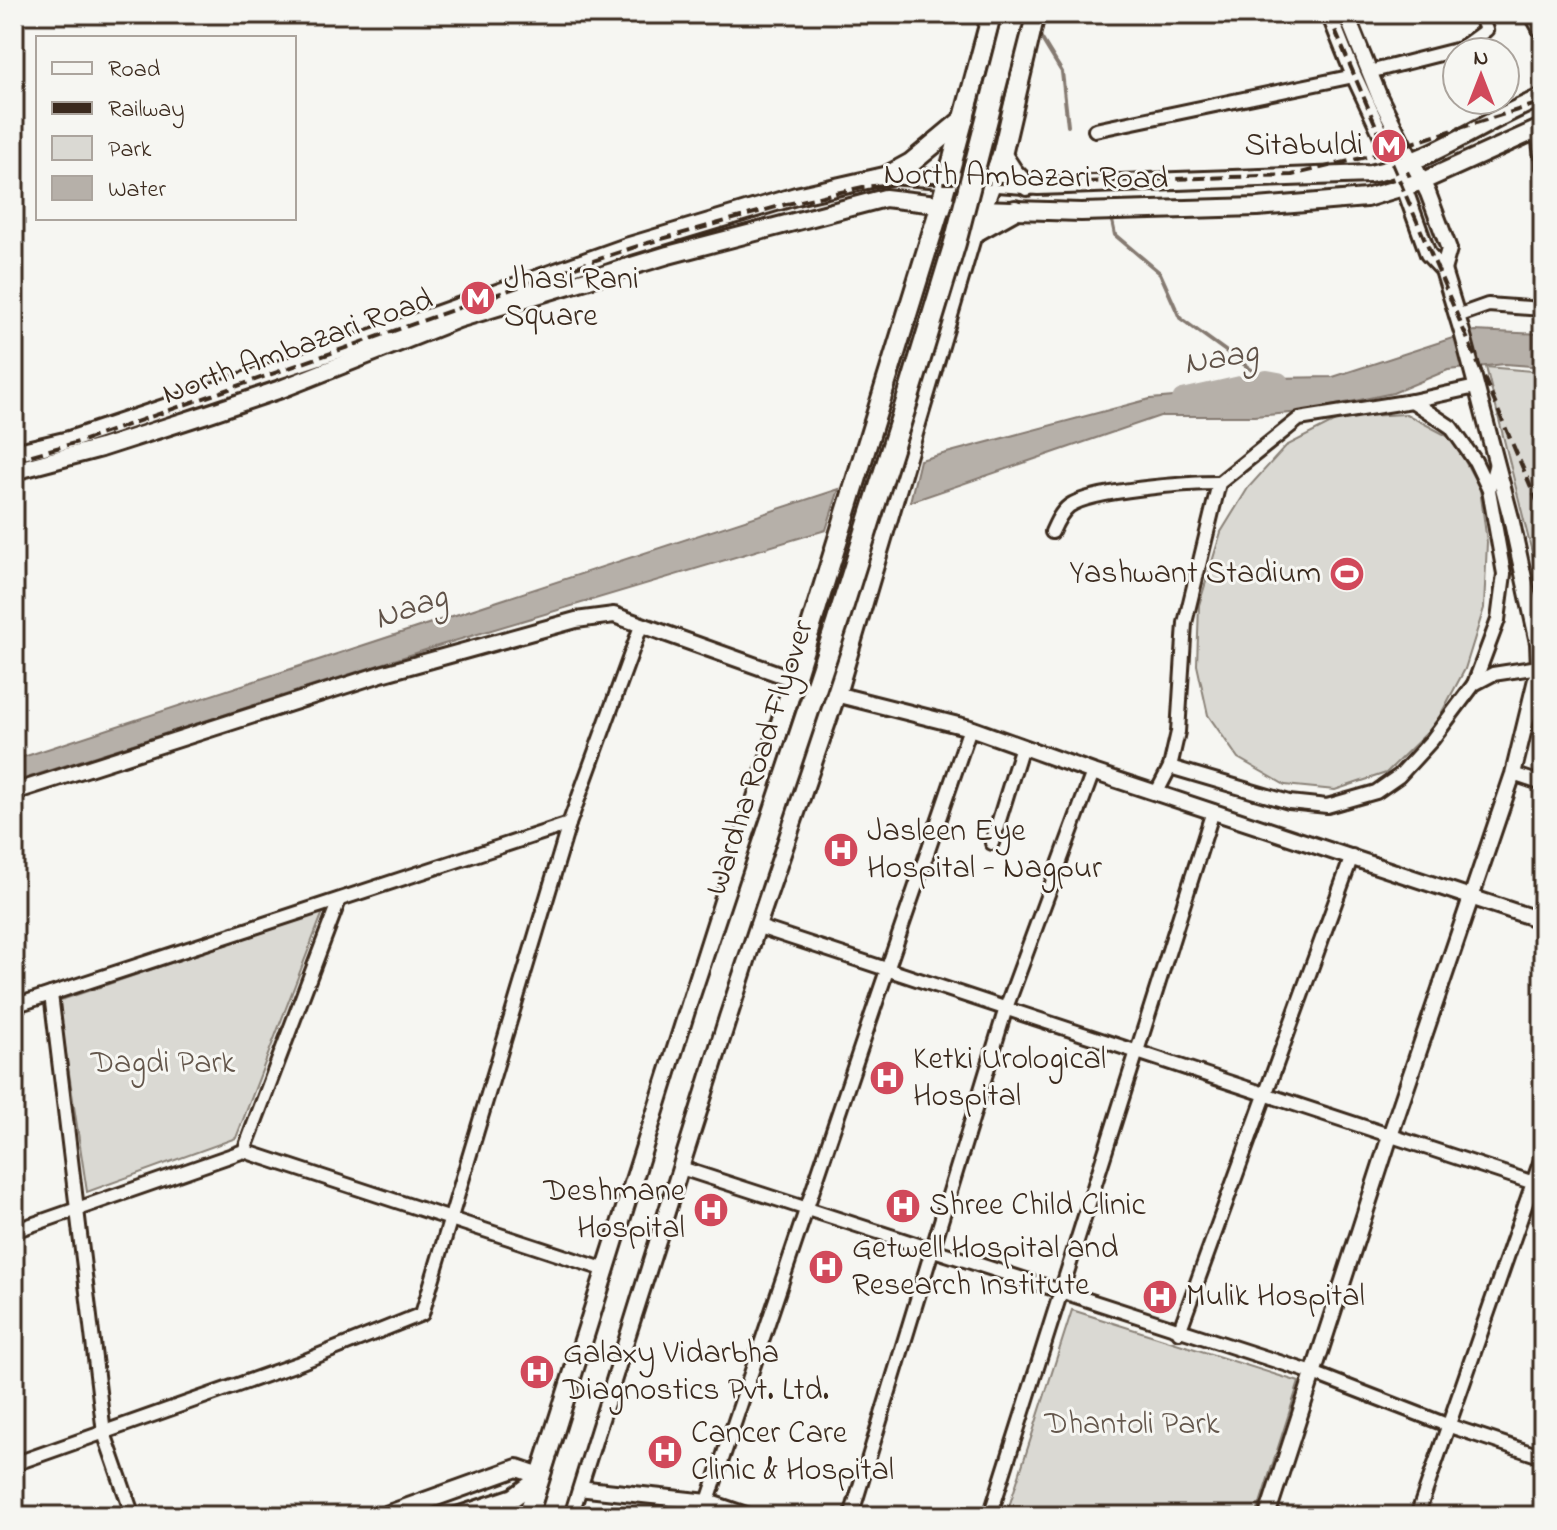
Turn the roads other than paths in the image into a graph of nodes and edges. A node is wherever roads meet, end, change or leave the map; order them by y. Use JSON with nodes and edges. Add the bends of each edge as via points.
{"nodes":[{"id":1,"x":992,"y":14,"type":"edge"},
{"id":2,"x":1002,"y":14,"type":"edge"},
{"id":3,"x":1014,"y":14,"type":"edge"},
{"id":4,"x":1035,"y":14,"type":"edge"},
{"id":5,"x":1329,"y":14,"type":"edge"},
{"id":6,"x":1346,"y":14,"type":"edge"},
{"id":7,"x":1480,"y":14,"type":"edge"},
{"id":8,"x":1531,"y":14,"type":"edge"},
{"id":9,"x":1543,"y":36,"type":"edge"},
{"id":10,"x":1369,"y":72,"type":"junction"},
{"id":11,"x":1354,"y":76,"type":"junction"},
{"id":12,"x":1543,"y":97,"type":"edge"},
{"id":13,"x":965,"y":118,"type":"junction"},
{"id":14,"x":1540,"y":128,"type":"edge"},
{"id":15,"x":1095,"y":130,"type":"dead end"},
{"id":16,"x":1002,"y":155,"type":"junction"},
{"id":17,"x":1414,"y":163,"type":"junction"},
{"id":18,"x":1397,"y":168,"type":"junction"},
{"id":19,"x":1543,"y":168,"type":"edge"},
{"id":20,"x":889,"y":175,"type":"junction"},
{"id":21,"x":948,"y":178,"type":"junction"},
{"id":22,"x":990,"y":181,"type":"junction"},
{"id":23,"x":1423,"y":181,"type":"junction"},
{"id":24,"x":1027,"y":186,"type":"junction"},
{"id":25,"x":1404,"y":187,"type":"junction"},
{"id":26,"x":940,"y":206,"type":"junction"},
{"id":27,"x":980,"y":209,"type":"junction"},
{"id":28,"x":1015,"y":210,"type":"junction"},
{"id":29,"x":972,"y":234,"type":"junction"},
{"id":30,"x":626,"y":247,"type":"junction"},
{"id":31,"x":633,"y":266,"type":"junction"},
{"id":32,"x":1443,"y":270,"type":"junction"},
{"id":33,"x":1543,"y":309,"type":"edge"},
{"id":34,"x":1457,"y":316,"type":"junction"},
{"id":35,"x":1475,"y":383,"type":"junction"},
{"id":36,"x":1412,"y":401,"type":"junction"},
{"id":37,"x":14,"y":453,"type":"edge"},
{"id":38,"x":1496,"y":462,"type":"junction"},
{"id":39,"x":14,"y":471,"type":"edge"},
{"id":40,"x":1219,"y":483,"type":"junction"},
{"id":41,"x":1489,"y":490,"type":"junction"},
{"id":42,"x":1052,"y":532,"type":"dead end"},
{"id":43,"x":641,"y":626,"type":"junction"},
{"id":44,"x":1540,"y":644,"type":"edge"},
{"id":45,"x":1539,"y":667,"type":"junction"},
{"id":46,"x":794,"y":679,"type":"junction"},
{"id":47,"x":1474,"y":684,"type":"junction"},
{"id":48,"x":835,"y":694,"type":"junction"},
{"id":49,"x":970,"y":728,"type":"junction"},
{"id":50,"x":1022,"y":746,"type":"junction"},
{"id":51,"x":1170,"y":767,"type":"junction"},
{"id":52,"x":1093,"y":772,"type":"junction"},
{"id":53,"x":1513,"y":774,"type":"junction"},
{"id":54,"x":1543,"y":784,"type":"edge"},
{"id":55,"x":14,"y":792,"type":"edge"},
{"id":56,"x":1157,"y":792,"type":"junction"},
{"id":57,"x":1213,"y":811,"type":"junction"},
{"id":58,"x":569,"y":824,"type":"junction"},
{"id":59,"x":992,"y":843,"type":"dead end"},
{"id":60,"x":1352,"y":856,"type":"junction"},
{"id":61,"x":1472,"y":896,"type":"junction"},
{"id":62,"x":339,"y":900,"type":"junction"},
{"id":63,"x":1543,"y":921,"type":"edge"},
{"id":64,"x":756,"y":926,"type":"junction"},
{"id":65,"x":886,"y":969,"type":"junction"},
{"id":66,"x":51,"y":994,"type":"junction"},
{"id":67,"x":14,"y":1006,"type":"edge"},
{"id":68,"x":1006,"y":1008,"type":"junction"},
{"id":69,"x":1138,"y":1053,"type":"junction"},
{"id":70,"x":1266,"y":1094,"type":"junction"},
{"id":71,"x":1390,"y":1136,"type":"junction"},
{"id":72,"x":244,"y":1151,"type":"junction"},
{"id":73,"x":1543,"y":1154,"type":"edge"},
{"id":74,"x":681,"y":1168,"type":"junction"},
{"id":75,"x":1539,"y":1184,"type":"edge"},
{"id":76,"x":808,"y":1209,"type":"junction"},
{"id":77,"x":76,"y":1210,"type":"junction"},
{"id":78,"x":451,"y":1220,"type":"junction"},
{"id":79,"x":14,"y":1231,"type":"edge"},
{"id":80,"x":934,"y":1250,"type":"junction"},
{"id":81,"x":606,"y":1270,"type":"junction"},
{"id":82,"x":1060,"y":1293,"type":"junction"},
{"id":83,"x":1179,"y":1332,"type":"junction"},
{"id":84,"x":1313,"y":1373,"type":"junction"},
{"id":85,"x":1447,"y":1425,"type":"junction"},
{"id":86,"x":104,"y":1433,"type":"junction"},
{"id":87,"x":1543,"y":1457,"type":"edge"},
{"id":88,"x":14,"y":1464,"type":"edge"},
{"id":89,"x":540,"y":1478,"type":"junction"},
{"id":90,"x":578,"y":1488,"type":"junction"},
{"id":91,"x":706,"y":1509,"type":"edge"},
{"id":92,"x":133,"y":1516,"type":"edge"},
{"id":93,"x":383,"y":1516,"type":"edge"},
{"id":94,"x":457,"y":1516,"type":"edge"},
{"id":95,"x":528,"y":1516,"type":"edge"},
{"id":96,"x":539,"y":1516,"type":"edge"},
{"id":97,"x":551,"y":1516,"type":"edge"},
{"id":98,"x":568,"y":1516,"type":"edge"},
{"id":99,"x":749,"y":1516,"type":"edge"},
{"id":100,"x":851,"y":1516,"type":"edge"},
{"id":101,"x":990,"y":1516,"type":"edge"},
{"id":102,"x":1267,"y":1516,"type":"edge"},
{"id":103,"x":1417,"y":1516,"type":"edge"}],
"edges":[{"from":1,"to":13,"type":"main road"},
{"from":2,"to":96,"type":"highway","name":"Wardha Road Flyover","via":[[950,214],[847,549]]},
{"from":3,"to":97,"type":"highway","name":"Wardha Road Flyover","bridge":true,"via":[[955,243],[907,401],[708,1011]]},
{"from":4,"to":16,"type":"main road"},
{"from":5,"to":11,"type":"street"},
{"from":6,"to":10,"type":"street"},
{"from":7,"to":10,"type":"street","via":[[1486,30],[1460,49]]},
{"from":8,"to":9,"type":"street"},
{"from":10,"to":17,"type":"street"},
{"from":11,"to":15,"type":"street"},
{"from":11,"to":18,"type":"street"},
{"from":12,"to":17,"type":"main road","name":"North Ambazari Road"},
{"from":13,"to":20,"type":"main road"},
{"from":13,"to":21,"type":"main road"},
{"from":14,"to":19,"type":"street"},
{"from":14,"to":23,"type":"main road","name":"North Ambazari Road"},
{"from":16,"to":22,"type":"main road"},
{"from":16,"to":24,"type":"main road"},
{"from":17,"to":18,"type":"main road","name":"North Ambazari Road"},
{"from":17,"to":23,"type":"street"},
{"from":18,"to":24,"type":"main road","name":"North Ambazari Road","via":[[1370,174]]},
{"from":18,"to":25,"type":"street"},
{"from":20,"to":21,"type":"main road","name":"North Ambazari Road"},
{"from":20,"to":30,"type":"main road","name":"North Ambazari Road","via":[[796,196]]},
{"from":21,"to":22,"type":"main road","name":"North Ambazari Road"},
{"from":21,"to":26,"type":"main road"},
{"from":22,"to":24,"type":"main road","name":"North Ambazari Road"},
{"from":22,"to":27,"type":"main road"},
{"from":23,"to":25,"type":"main road","name":"North Ambazari Road"},
{"from":23,"to":32,"type":"street","via":[[1449,249]]},
{"from":25,"to":28,"type":"main road","name":"North Ambazari Road","via":[[1366,198],[1257,207]]},
{"from":25,"to":32,"type":"street","via":[[1428,254]]},
{"from":26,"to":27,"type":"main road","name":"North Ambazari Road"},
{"from":26,"to":31,"type":"main road","name":"North Ambazari Road","via":[[885,198]]},
{"from":26,"to":46,"type":"main road"},
{"from":27,"to":28,"type":"main road","name":"North Ambazari Road"},
{"from":27,"to":29,"type":"main road"},
{"from":28,"to":29,"type":"main road"},
{"from":29,"to":48,"type":"main road"},
{"from":30,"to":31,"type":"main road"},
{"from":30,"to":37,"type":"main road","name":"North Ambazari Road","via":[[337,350],[69,440]]},
{"from":31,"to":39,"type":"main road","name":"North Ambazari Road","via":[[458,319],[207,414]]},
{"from":32,"to":34,"type":"street"},
{"from":33,"to":34,"type":"street","via":[[1488,305]]},
{"from":34,"to":35,"type":"street"},
{"from":35,"to":36,"type":"street"},
{"from":35,"to":38,"type":"street"},
{"from":36,"to":40,"type":"street","via":[[1299,419]]},
{"from":36,"to":41,"type":"street","via":[[1451,427]]},
{"from":38,"to":41,"type":"street"},
{"from":38,"to":44,"type":"street"},
{"from":40,"to":42,"type":"street","via":[[1128,490],[1075,502],[1065,508]]},
{"from":40,"to":51,"type":"street","via":[[1185,623],[1178,732]]},
{"from":41,"to":47,"type":"street","via":[[1504,574],[1498,620]]},
{"from":43,"to":46,"type":"street"},
{"from":43,"to":55,"type":"street","via":[[614,615],[576,620],[381,674]]},
{"from":43,"to":58,"type":"street"},
{"from":44,"to":45,"type":"street"},
{"from":45,"to":47,"type":"street","via":[[1493,674]]},
{"from":45,"to":53,"type":"street"},
{"from":46,"to":48,"type":"street"},
{"from":46,"to":81,"type":"main road"},
{"from":47,"to":51,"type":"street","via":[[1399,776],[1376,792],[1327,806],[1289,802]]},
{"from":48,"to":49,"type":"street"},
{"from":48,"to":64,"type":"main road"},
{"from":49,"to":50,"type":"street"},
{"from":49,"to":65,"type":"street"},
{"from":50,"to":52,"type":"street"},
{"from":50,"to":59,"type":"street"},
{"from":51,"to":56,"type":"street"},
{"from":52,"to":56,"type":"street"},
{"from":52,"to":68,"type":"street"},
{"from":53,"to":54,"type":"street"},
{"from":53,"to":61,"type":"street"},
{"from":56,"to":57,"type":"street"},
{"from":57,"to":60,"type":"street"},
{"from":57,"to":69,"type":"street"},
{"from":58,"to":62,"type":"street"},
{"from":58,"to":78,"type":"street"},
{"from":60,"to":61,"type":"street"},
{"from":60,"to":70,"type":"street"},
{"from":61,"to":63,"type":"street"},
{"from":61,"to":71,"type":"street"},
{"from":62,"to":66,"type":"street"},
{"from":62,"to":72,"type":"street"},
{"from":64,"to":65,"type":"street"},
{"from":64,"to":74,"type":"main road"},
{"from":65,"to":68,"type":"street"},
{"from":65,"to":76,"type":"street"},
{"from":66,"to":67,"type":"street"},
{"from":66,"to":77,"type":"street"},
{"from":68,"to":69,"type":"street"},
{"from":68,"to":80,"type":"street"},
{"from":69,"to":70,"type":"street"},
{"from":69,"to":82,"type":"street"},
{"from":70,"to":71,"type":"street"},
{"from":70,"to":83,"type":"street"},
{"from":71,"to":75,"type":"street"},
{"from":71,"to":84,"type":"street"},
{"from":72,"to":77,"type":"street"},
{"from":72,"to":78,"type":"street"},
{"from":73,"to":75,"type":"street"},
{"from":74,"to":76,"type":"street"},
{"from":74,"to":90,"type":"main road"},
{"from":75,"to":85,"type":"street"},
{"from":76,"to":80,"type":"street"},
{"from":76,"to":91,"type":"street"},
{"from":77,"to":79,"type":"street"},
{"from":77,"to":86,"type":"street"},
{"from":78,"to":81,"type":"street"},
{"from":78,"to":86,"type":"street","via":[[422,1314]]},
{"from":80,"to":82,"type":"street"},
{"from":80,"to":100,"type":"street"},
{"from":81,"to":89,"type":"main road"},
{"from":82,"to":83,"type":"street"},
{"from":82,"to":101,"type":"street"},
{"from":83,"to":84,"type":"street"},
{"from":84,"to":85,"type":"street"},
{"from":84,"to":102,"type":"street"},
{"from":85,"to":87,"type":"street"},
{"from":85,"to":103,"type":"street"},
{"from":86,"to":88,"type":"street"},
{"from":86,"to":92,"type":"street"},
{"from":89,"to":90,"type":"main road"},
{"from":89,"to":93,"type":"main road","via":[[517,1468]]},
{"from":89,"to":94,"type":"main road","via":[[514,1497]]},
{"from":89,"to":95,"type":"main road"},
{"from":90,"to":91,"type":"street"},
{"from":90,"to":98,"type":"main road"},
{"from":91,"to":99,"type":"street"}]}
